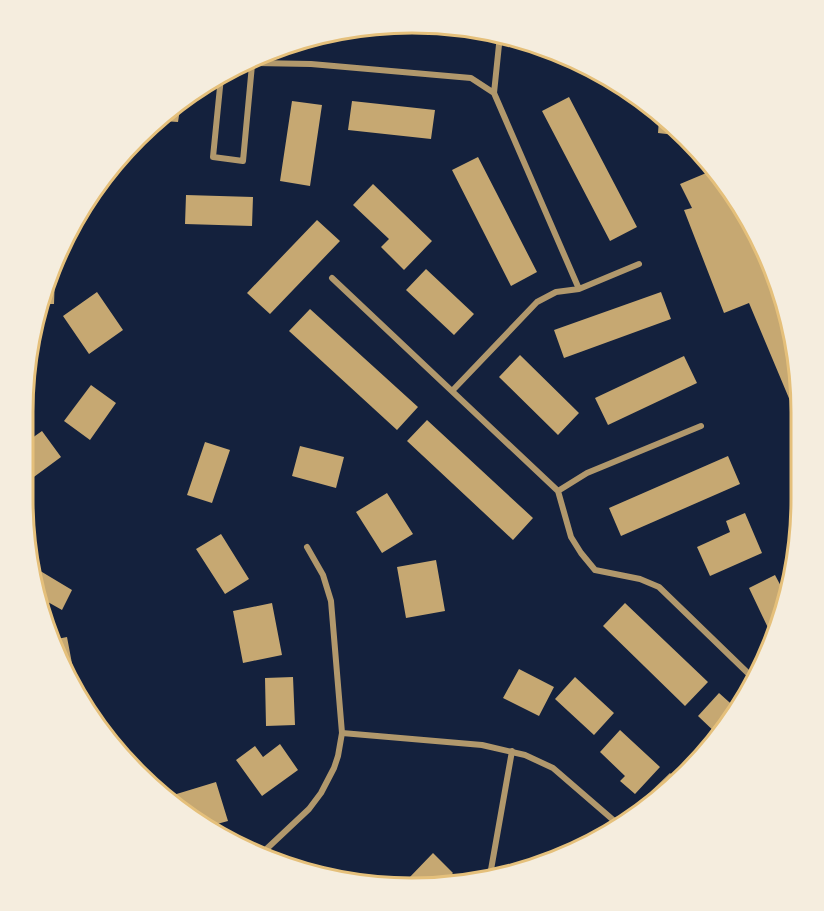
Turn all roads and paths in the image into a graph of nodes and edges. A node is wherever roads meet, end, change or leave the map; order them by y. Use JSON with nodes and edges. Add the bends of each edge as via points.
{"nodes":[{"id":1,"x":499,"y":43,"type":"edge"},
{"id":2,"x":264,"y":63,"type":"edge"},
{"id":3,"x":252,"y":69,"type":"edge"},
{"id":4,"x":220,"y":86,"type":"edge"},
{"id":5,"x":494,"y":93,"type":"junction"},
{"id":6,"x":639,"y":264,"type":"dead end"},
{"id":7,"x":332,"y":278,"type":"dead end"},
{"id":8,"x":579,"y":289,"type":"junction"},
{"id":9,"x":453,"y":390,"type":"junction"},
{"id":10,"x":701,"y":426,"type":"dead end"},
{"id":11,"x":558,"y":490,"type":"junction"},
{"id":12,"x":308,"y":547,"type":"dead end"},
{"id":13,"x":748,"y":674,"type":"edge"},
{"id":14,"x":342,"y":733,"type":"junction"},
{"id":15,"x":512,"y":751,"type":"junction"},
{"id":16,"x":613,"y":820,"type":"edge"},
{"id":17,"x":267,"y":849,"type":"edge"},
{"id":18,"x":491,"y":870,"type":"edge"}],
"edges":[{"from":1,"to":5,"type":"street"},
{"from":2,"to":5,"type":"street","via":[[471,78]]},
{"from":3,"to":4,"type":"street","via":[[243,161],[213,157]]},
{"from":5,"to":8,"type":"street"},
{"from":6,"to":8,"type":"street"},
{"from":7,"to":9,"type":"street"},
{"from":8,"to":9,"type":"street","via":[[556,292],[537,302]]},
{"from":9,"to":11,"type":"street"},
{"from":10,"to":11,"type":"street","via":[[587,473]]},
{"from":11,"to":13,"type":"street","via":[[571,537],[595,570],[659,587]]},
{"from":12,"to":14,"type":"street","via":[[323,574],[331,601]]},
{"from":14,"to":15,"type":"street"},
{"from":14,"to":17,"type":"street","via":[[334,768],[321,793]]},
{"from":15,"to":16,"type":"street","via":[[553,768]]},
{"from":15,"to":18,"type":"street"}]}
